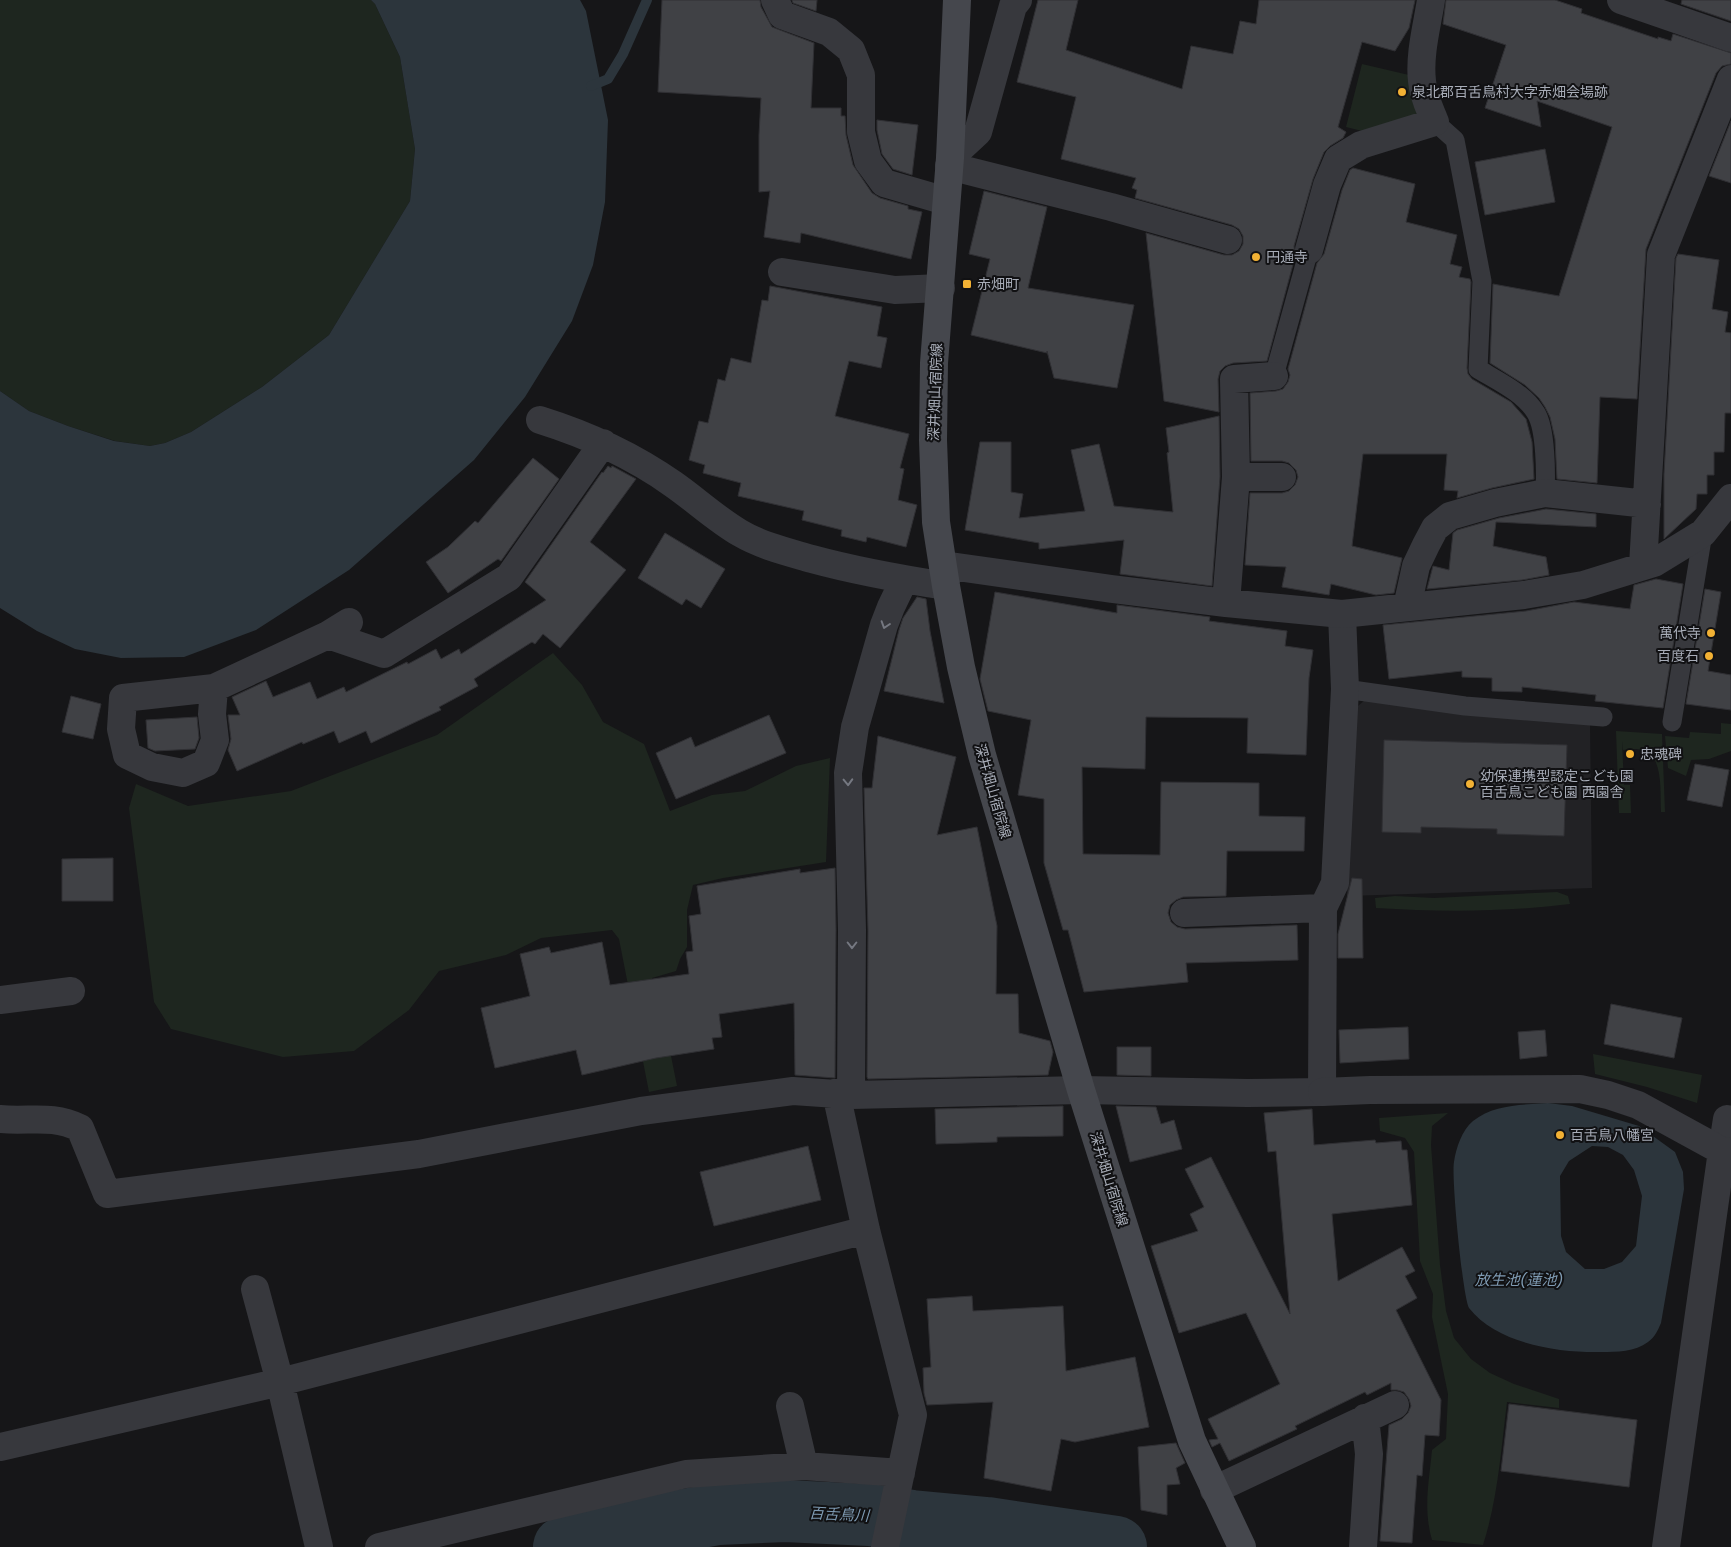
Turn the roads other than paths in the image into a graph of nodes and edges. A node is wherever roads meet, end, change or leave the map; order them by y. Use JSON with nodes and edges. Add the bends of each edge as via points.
{"nodes":[{"id":1,"x":775,"y":0,"type":"edge"},
{"id":2,"x":957,"y":0,"type":"edge"},
{"id":3,"x":1018,"y":0,"type":"edge"},
{"id":4,"x":1431,"y":0,"type":"edge"},
{"id":5,"x":1621,"y":0,"type":"edge"},
{"id":6,"x":1731,"y":38,"type":"edge"},
{"id":7,"x":1731,"y":79,"type":"edge"},
{"id":8,"x":1435,"y":122,"type":"junction"},
{"id":9,"x":950,"y":162,"type":"junction"},
{"id":10,"x":946,"y":201,"type":"junction"},
{"id":11,"x":1228,"y":240,"type":"dead end"},
{"id":12,"x":1309,"y":250,"type":"joint"},
{"id":13,"x":782,"y":272,"type":"dead end"},
{"id":14,"x":941,"y":288,"type":"junction"},
{"id":15,"x":1274,"y":376,"type":"joint"},
{"id":16,"x":540,"y":420,"type":"dead end"},
{"id":17,"x":603,"y":443,"type":"junction"},
{"id":18,"x":1236,"y":477,"type":"junction"},
{"id":19,"x":1282,"y":477,"type":"dead end"},
{"id":20,"x":1545,"y":493,"type":"junction"},
{"id":21,"x":1647,"y":504,"type":"junction"},
{"id":22,"x":1728,"y":510,"type":"edge"},
{"id":23,"x":1703,"y":533,"type":"junction"},
{"id":24,"x":1643,"y":566,"type":"junction"},
{"id":25,"x":944,"y":575,"type":"junction"},
{"id":26,"x":904,"y":580,"type":"junction"},
{"id":27,"x":1226,"y":603,"type":"junction"},
{"id":28,"x":1407,"y":607,"type":"junction"},
{"id":29,"x":1342,"y":614,"type":"junction"},
{"id":30,"x":214,"y":688,"type":"dead end"},
{"id":31,"x":1345,"y":689,"type":"junction"},
{"id":32,"x":1603,"y":717,"type":"dead end"},
{"id":33,"x":1672,"y":722,"type":"dead end"},
{"id":34,"x":1323,"y":908,"type":"junction"},
{"id":35,"x":1184,"y":913,"type":"dead end"},
{"id":36,"x":71,"y":991,"type":"dead end"},
{"id":37,"x":0,"y":1000,"type":"edge"},
{"id":38,"x":1081,"y":1090,"type":"junction"},
{"id":39,"x":1322,"y":1092,"type":"junction"},
{"id":40,"x":843,"y":1094,"type":"junction"},
{"id":41,"x":0,"y":1119,"type":"edge"},
{"id":42,"x":1726,"y":1120,"type":"dead end"},
{"id":43,"x":1727,"y":1152,"type":"edge"},
{"id":44,"x":866,"y":1230,"type":"junction"},
{"id":45,"x":255,"y":1289,"type":"dead end"},
{"id":46,"x":280,"y":1382,"type":"junction"},
{"id":47,"x":1395,"y":1405,"type":"dead end"},
{"id":48,"x":790,"y":1406,"type":"dead end"},
{"id":49,"x":1365,"y":1418,"type":"junction"},
{"id":50,"x":1,"y":1442,"type":"edge"},
{"id":51,"x":804,"y":1466,"type":"junction"},
{"id":52,"x":900,"y":1479,"type":"junction"},
{"id":53,"x":1214,"y":1490,"type":"junction"},
{"id":54,"x":1242,"y":1546,"type":"edge"},
{"id":55,"x":319,"y":1547,"type":"edge"},
{"id":56,"x":379,"y":1547,"type":"edge"},
{"id":57,"x":885,"y":1547,"type":"edge"},
{"id":58,"x":1363,"y":1547,"type":"edge"},
{"id":59,"x":1666,"y":1547,"type":"edge"}],
"edges":[{"from":1,"to":10,"type":"street","via":[[782,15],[829,32],[851,50],[861,75],[861,132],[868,161],[884,184]]},
{"from":2,"to":9,"type":"main road","name":"深井畑山宿院線"},
{"from":3,"to":9,"type":"street","via":[[1013,6],[978,132]]},
{"from":4,"to":8,"type":"street","via":[[1422,54],[1422,80]]},
{"from":5,"to":6,"type":"street"},
{"from":7,"to":21,"type":"street","via":[[1661,255]]},
{"from":8,"to":12,"type":"street","via":[[1361,145],[1338,159],[1327,185]]},
{"from":8,"to":20,"type":"lane","via":[[1455,140],[1482,281],[1478,369],[1522,396],[1537,414],[1546,466]]},
{"from":9,"to":10,"type":"main road","name":"深井畑山宿院線"},
{"from":9,"to":11,"type":"street"},
{"from":10,"to":14,"type":"main road","name":"深井畑山宿院線"},
{"from":12,"to":15,"type":"lane"},
{"from":13,"to":14,"type":"street","via":[[895,290]]},
{"from":14,"to":25,"type":"main road","name":"深井畑山宿院線","via":[[934,362],[933,440],[936,522]]},
{"from":15,"to":18,"type":"street","via":[[1234,379]]},
{"from":16,"to":17,"type":"street"},
{"from":17,"to":26,"type":"street","via":[[674,484],[741,534],[779,550]]},
{"from":17,"to":30,"type":"street","via":[[509,577],[384,654],[338,628]]},
{"from":18,"to":19,"type":"street"},
{"from":18,"to":27,"type":"street"},
{"from":20,"to":21,"type":"street"},
{"from":20,"to":28,"type":"street","via":[[1450,516],[1435,528],[1416,566]]},
{"from":21,"to":24,"type":"street"},
{"from":22,"to":23,"type":"street"},
{"from":23,"to":24,"type":"street","via":[[1654,563]]},
{"from":23,"to":33,"type":"lane"},
{"from":24,"to":28,"type":"street","via":[[1583,585],[1524,595]]},
{"from":25,"to":26,"type":"street"},
{"from":25,"to":27,"type":"street","via":[[1112,589]]},
{"from":25,"to":38,"type":"main road","name":"深井畑山宿院線","via":[[982,755]]},
{"from":26,"to":40,"type":"street","one_way":true,"via":[[884,625],[855,727],[848,773],[852,930]]},
{"from":27,"to":29,"type":"street"},
{"from":28,"to":29,"type":"street"},
{"from":29,"to":31,"type":"street"},
{"from":31,"to":32,"type":"lane","via":[[1465,706]]},
{"from":31,"to":34,"type":"street","via":[[1335,883]]},
{"from":34,"to":35,"type":"street"},
{"from":34,"to":39,"type":"street"},
{"from":36,"to":37,"type":"street"},
{"from":38,"to":39,"type":"street"},
{"from":38,"to":40,"type":"street"},
{"from":38,"to":53,"type":"main road","name":"深井畑山宿院線","via":[[1192,1441]]},
{"from":39,"to":43,"type":"street","via":[[1580,1089],[1638,1105]]},
{"from":40,"to":41,"type":"street","via":[[792,1091],[640,1111],[420,1154],[107,1194],[80,1128],[54,1119]]},
{"from":40,"to":44,"type":"street"},
{"from":42,"to":43,"type":"street"},
{"from":43,"to":59,"type":"street"},
{"from":44,"to":46,"type":"street"},
{"from":44,"to":52,"type":"street","via":[[913,1415]]},
{"from":45,"to":46,"type":"street"},
{"from":46,"to":50,"type":"street"},
{"from":46,"to":55,"type":"street"},
{"from":47,"to":49,"type":"street"},
{"from":48,"to":51,"type":"street"},
{"from":49,"to":53,"type":"street"},
{"from":49,"to":58,"type":"street","via":[[1369,1454]]},
{"from":51,"to":52,"type":"street"},
{"from":51,"to":56,"type":"street","via":[[686,1474]]},
{"from":52,"to":57,"type":"street"},
{"from":53,"to":54,"type":"main road","name":"深井畑山宿院線"}]}
